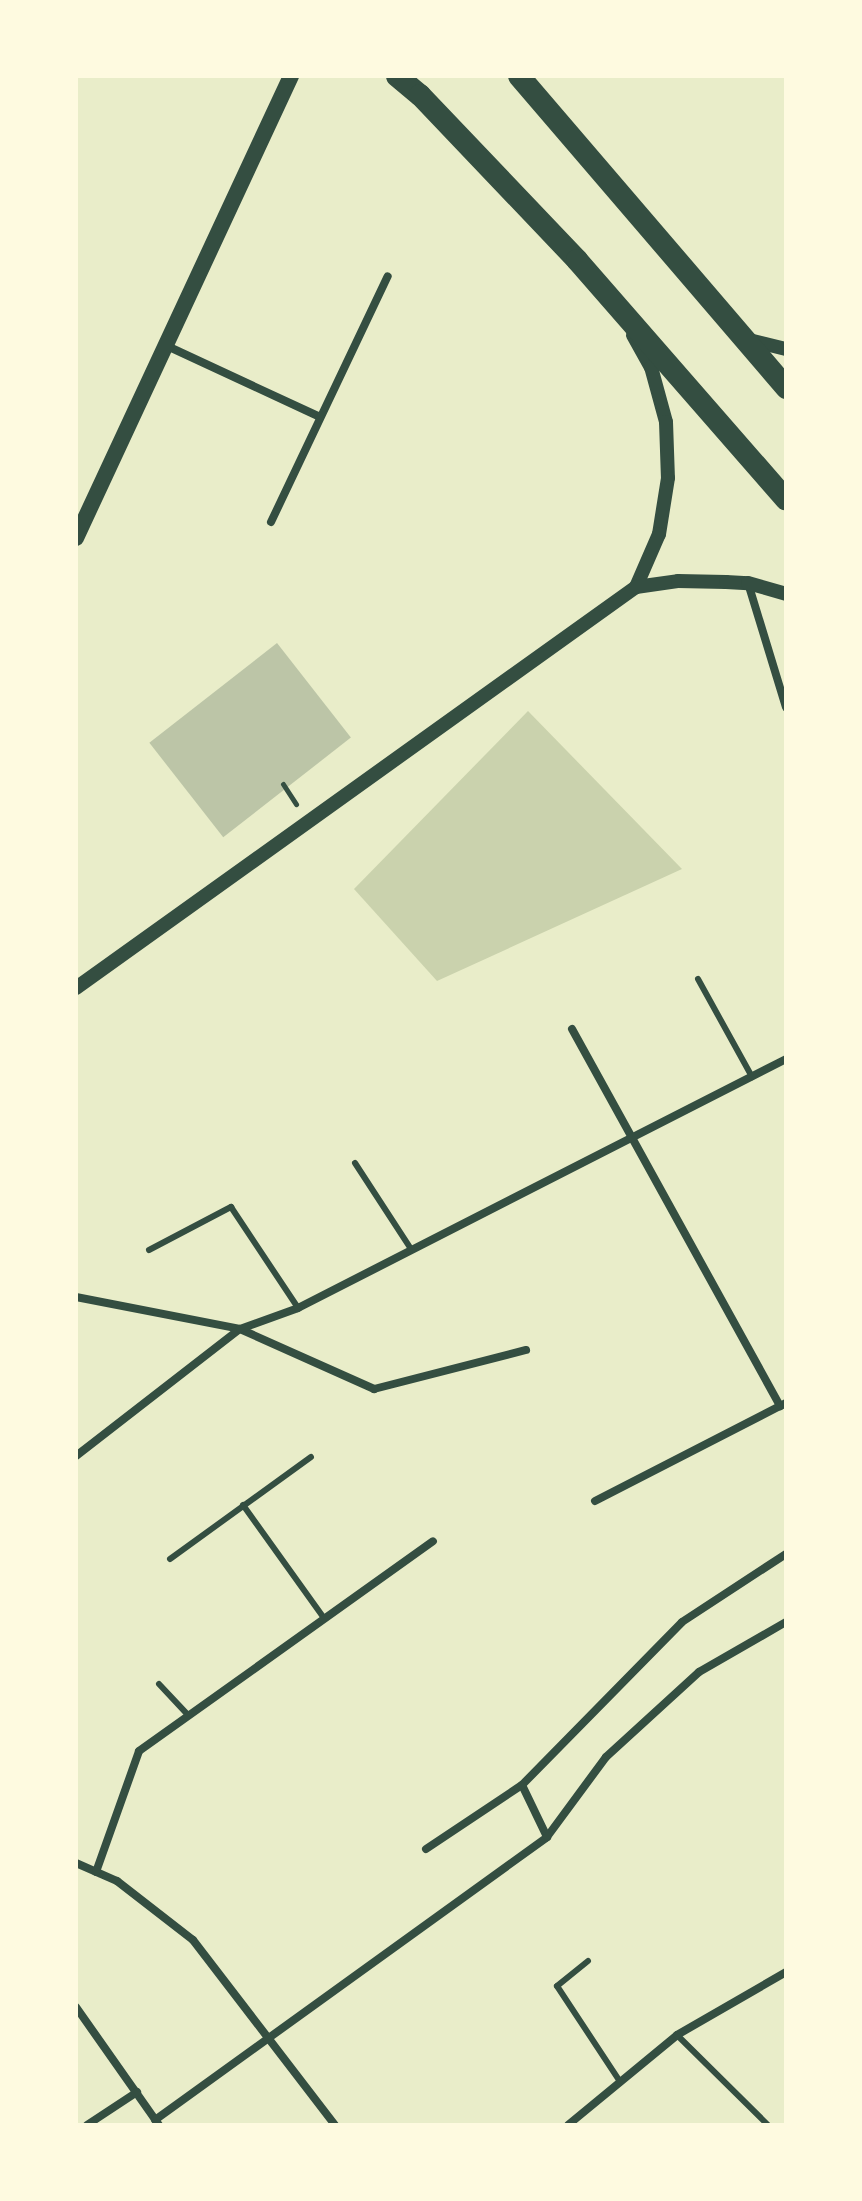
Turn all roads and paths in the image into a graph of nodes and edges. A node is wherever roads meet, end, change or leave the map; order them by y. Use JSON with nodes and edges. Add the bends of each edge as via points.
{"nodes":[{"id":1,"x":291,"y":76,"type":"edge"},
{"id":2,"x":397,"y":76,"type":"edge"},
{"id":3,"x":519,"y":76,"type":"edge"},
{"id":4,"x":388,"y":276,"type":"dead end"},
{"id":5,"x":623,"y":317,"type":"junction"},
{"id":6,"x":745,"y":339,"type":"junction"},
{"id":7,"x":165,"y":344,"type":"junction"},
{"id":8,"x":786,"y":349,"type":"edge"},
{"id":9,"x":786,"y":388,"type":"edge"},
{"id":10,"x":320,"y":417,"type":"junction"},
{"id":11,"x":786,"y":500,"type":"edge"},
{"id":12,"x":271,"y":522,"type":"dead end"},
{"id":13,"x":76,"y":538,"type":"edge"},
{"id":14,"x":748,"y":583,"type":"junction"},
{"id":15,"x":636,"y":587,"type":"junction"},
{"id":16,"x":786,"y":594,"type":"edge"},
{"id":17,"x":786,"y":707,"type":"edge"},
{"id":18,"x":698,"y":979,"type":"dead end"},
{"id":19,"x":76,"y":988,"type":"edge"},
{"id":20,"x":572,"y":1029,"type":"dead end"},
{"id":21,"x":786,"y":1059,"type":"edge"},
{"id":22,"x":752,"y":1077,"type":"junction"},
{"id":23,"x":630,"y":1137,"type":"junction"},
{"id":24,"x":355,"y":1163,"type":"dead end"},
{"id":25,"x":411,"y":1249,"type":"junction"},
{"id":26,"x":149,"y":1250,"type":"dead end"},
{"id":27,"x":76,"y":1297,"type":"edge"},
{"id":28,"x":298,"y":1308,"type":"junction"},
{"id":29,"x":240,"y":1329,"type":"junction"},
{"id":30,"x":526,"y":1350,"type":"dead end"},
{"id":31,"x":783,"y":1404,"type":"edge"},
{"id":32,"x":76,"y":1456,"type":"edge"},
{"id":33,"x":311,"y":1457,"type":"dead end"},
{"id":34,"x":595,"y":1501,"type":"dead end"},
{"id":35,"x":243,"y":1505,"type":"junction"},
{"id":36,"x":433,"y":1541,"type":"dead end"},
{"id":37,"x":786,"y":1554,"type":"edge"},
{"id":38,"x":170,"y":1559,"type":"dead end"},
{"id":39,"x":324,"y":1618,"type":"junction"},
{"id":40,"x":786,"y":1622,"type":"edge"},
{"id":41,"x":159,"y":1684,"type":"dead end"},
{"id":42,"x":188,"y":1715,"type":"junction"},
{"id":43,"x":522,"y":1785,"type":"junction"},
{"id":44,"x":547,"y":1837,"type":"junction"},
{"id":45,"x":426,"y":1849,"type":"dead end"},
{"id":46,"x":76,"y":1863,"type":"edge"},
{"id":47,"x":96,"y":1872,"type":"junction"},
{"id":48,"x":588,"y":1961,"type":"dead end"},
{"id":49,"x":786,"y":1972,"type":"edge"},
{"id":50,"x":76,"y":2007,"type":"edge"},
{"id":51,"x":677,"y":2035,"type":"junction"},
{"id":52,"x":270,"y":2037,"type":"junction"},
{"id":53,"x":619,"y":2080,"type":"junction"},
{"id":54,"x":137,"y":2092,"type":"junction"},
{"id":55,"x":157,"y":2122,"type":"edge"},
{"id":56,"x":87,"y":2125,"type":"edge"},
{"id":57,"x":335,"y":2125,"type":"edge"},
{"id":58,"x":568,"y":2125,"type":"edge"},
{"id":59,"x":768,"y":2125,"type":"edge"}],
"edges":[{"from":1,"to":7,"type":"main road"},
{"from":2,"to":5,"type":"highway","via":[[577,260]]},
{"from":3,"to":6,"type":"highway"},
{"from":4,"to":10,"type":"street"},
{"from":5,"to":11,"type":"highway"},
{"from":5,"to":15,"type":"street","via":[[651,367],[666,422],[668,478],[659,534]]},
{"from":6,"to":8,"type":"street"},
{"from":6,"to":9,"type":"highway"},
{"from":7,"to":10,"type":"street"},
{"from":7,"to":13,"type":"main road"},
{"from":10,"to":12,"type":"street"},
{"from":14,"to":15,"type":"street","via":[[678,581]]},
{"from":14,"to":16,"type":"street"},
{"from":14,"to":17,"type":"street"},
{"from":15,"to":19,"type":"street"},
{"from":18,"to":22,"type":"lane"},
{"from":20,"to":23,"type":"street"},
{"from":21,"to":22,"type":"street"},
{"from":22,"to":23,"type":"street"},
{"from":23,"to":25,"type":"street"},
{"from":23,"to":31,"type":"street"},
{"from":24,"to":25,"type":"lane"},
{"from":25,"to":28,"type":"street"},
{"from":26,"to":28,"type":"lane","via":[[231,1207]]},
{"from":27,"to":29,"type":"street"},
{"from":28,"to":29,"type":"street"},
{"from":29,"to":30,"type":"street","via":[[374,1389]]},
{"from":29,"to":32,"type":"street"},
{"from":31,"to":34,"type":"street"},
{"from":33,"to":35,"type":"lane"},
{"from":35,"to":38,"type":"lane"},
{"from":35,"to":39,"type":"lane"},
{"from":36,"to":39,"type":"street"},
{"from":37,"to":43,"type":"street","via":[[682,1622]]},
{"from":39,"to":42,"type":"street"},
{"from":40,"to":44,"type":"street","via":[[699,1672],[606,1757]]},
{"from":41,"to":42,"type":"lane"},
{"from":42,"to":47,"type":"street","via":[[139,1751]]},
{"from":43,"to":44,"type":"street"},
{"from":43,"to":45,"type":"street"},
{"from":44,"to":52,"type":"street"},
{"from":46,"to":47,"type":"street"},
{"from":47,"to":52,"type":"street","via":[[117,1881],[193,1940]]},
{"from":48,"to":53,"type":"lane","via":[[557,1986]]},
{"from":49,"to":51,"type":"street"},
{"from":50,"to":54,"type":"street"},
{"from":51,"to":53,"type":"street"},
{"from":51,"to":59,"type":"lane"},
{"from":52,"to":55,"type":"street"},
{"from":52,"to":57,"type":"street"},
{"from":53,"to":58,"type":"street"},
{"from":54,"to":55,"type":"street"},
{"from":54,"to":56,"type":"street"}]}
